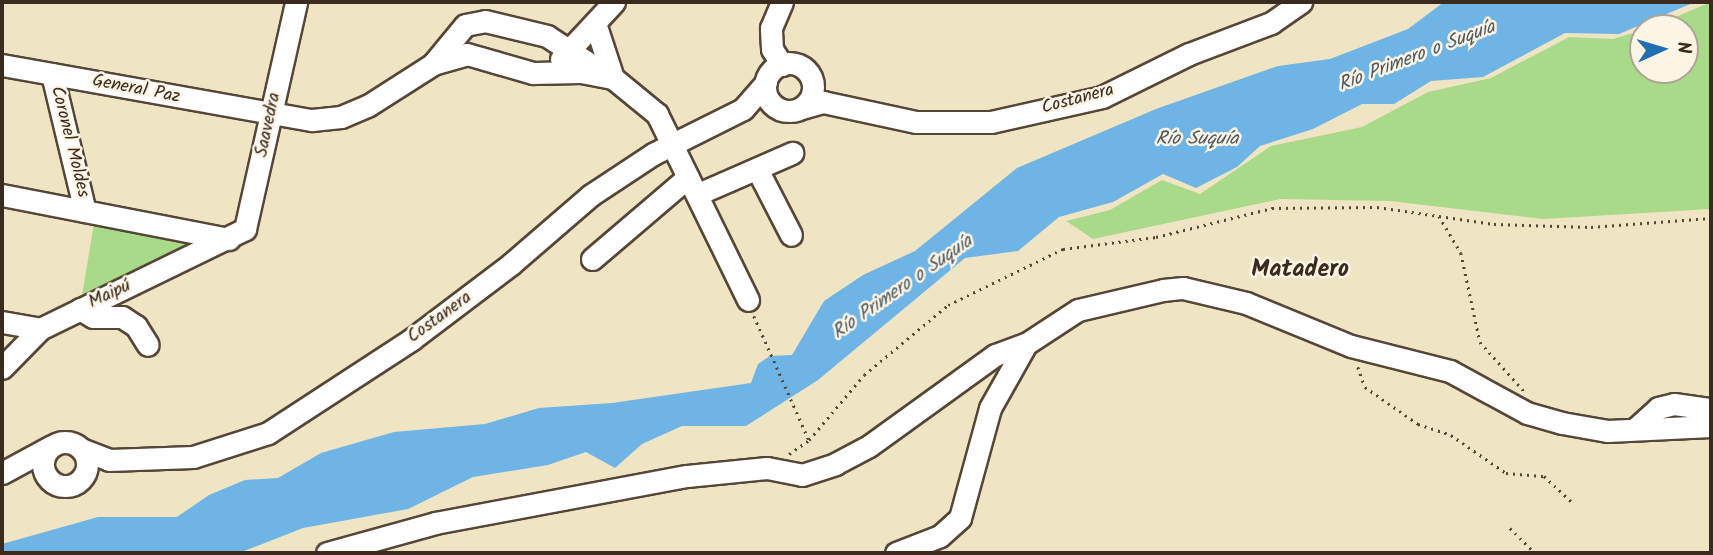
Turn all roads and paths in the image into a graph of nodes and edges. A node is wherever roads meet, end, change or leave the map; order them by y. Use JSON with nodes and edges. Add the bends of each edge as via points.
{"nodes":[{"id":1,"x":296,"y":2,"type":"edge"},
{"id":2,"x":614,"y":2,"type":"edge"},
{"id":3,"x":782,"y":2,"type":"edge"},
{"id":4,"x":1301,"y":2,"type":"edge"},
{"id":5,"x":594,"y":23,"type":"junction"},
{"id":6,"x":568,"y":51,"type":"junction"},
{"id":7,"x":433,"y":64,"type":"junction"},
{"id":8,"x":2,"y":65,"type":"edge"},
{"id":9,"x":782,"y":65,"type":"junction"},
{"id":10,"x":52,"y":74,"type":"junction"},
{"id":11,"x":549,"y":75,"type":"junction"},
{"id":12,"x":613,"y":78,"type":"junction"},
{"id":13,"x":812,"y":81,"type":"junction"},
{"id":14,"x":766,"y":83,"type":"junction"},
{"id":15,"x":837,"y":103,"type":"junction"},
{"id":16,"x":743,"y":108,"type":"junction"},
{"id":17,"x":802,"y":108,"type":"junction"},
{"id":18,"x":779,"y":109,"type":"junction"},
{"id":19,"x":271,"y":116,"type":"junction"},
{"id":20,"x":673,"y":143,"type":"junction"},
{"id":21,"x":792,"y":153,"type":"dead end"},
{"id":22,"x":757,"y":169,"type":"junction"},
{"id":23,"x":693,"y":186,"type":"junction"},
{"id":24,"x":2,"y":195,"type":"edge"},
{"id":25,"x":85,"y":211,"type":"junction"},
{"id":26,"x":1439,"y":216,"type":"junction"},
{"id":27,"x":1711,"y":218,"type":"edge"},
{"id":28,"x":792,"y":235,"type":"dead end"},
{"id":29,"x":229,"y":239,"type":"junction"},
{"id":30,"x":592,"y":259,"type":"dead end"},
{"id":31,"x":748,"y":300,"type":"joint"},
{"id":32,"x":80,"y":309,"type":"junction"},
{"id":33,"x":2,"y":322,"type":"edge"},
{"id":34,"x":40,"y":329,"type":"junction"},
{"id":35,"x":1026,"y":344,"type":"junction"},
{"id":36,"x":148,"y":345,"type":"dead end"},
{"id":37,"x":1351,"y":346,"type":"junction"},
{"id":38,"x":2,"y":368,"type":"edge"},
{"id":39,"x":1711,"y":409,"type":"edge"},
{"id":40,"x":1550,"y":419,"type":"junction"},
{"id":41,"x":1711,"y":426,"type":"edge"},
{"id":42,"x":1635,"y":429,"type":"junction"},
{"id":43,"x":809,"y":440,"type":"junction"},
{"id":44,"x":50,"y":447,"type":"junction"},
{"id":45,"x":81,"y":449,"type":"junction"},
{"id":46,"x":109,"y":460,"type":"junction"},
{"id":47,"x":768,"y":468,"type":"junction"},
{"id":48,"x":8,"y":472,"type":"edge"},
{"id":49,"x":84,"y":476,"type":"junction"},
{"id":50,"x":50,"y":480,"type":"junction"},
{"id":51,"x":1574,"y":504,"type":"dead end"},
{"id":52,"x":1510,"y":528,"type":"dead end"},
{"id":53,"x":1711,"y":552,"type":"edge"},
{"id":54,"x":327,"y":553,"type":"edge"},
{"id":55,"x":896,"y":553,"type":"edge"},
{"id":56,"x":1535,"y":553,"type":"edge"},
{"id":57,"x":1687,"y":553,"type":"edge"}],
"edges":[{"from":1,"to":19,"type":"street","name":"Saavedra"},
{"from":2,"to":5,"type":"street"},
{"from":3,"to":9,"type":"street","via":[[771,28],[772,48]]},
{"from":4,"to":15,"type":"street","name":"Costanera","via":[[1271,23],[1189,54],[1101,97],[991,122],[916,121]]},
{"from":5,"to":6,"type":"street"},
{"from":5,"to":12,"type":"street"},
{"from":6,"to":7,"type":"street","via":[[528,28],[485,21],[465,25]]},
{"from":6,"to":11,"type":"street"},
{"from":6,"to":12,"type":"street"},
{"from":7,"to":11,"type":"street","via":[[477,54]]},
{"from":7,"to":19,"type":"street","name":"General Paz","via":[[392,93],[341,117]]},
{"from":8,"to":10,"type":"street","name":"General Paz"},
{"from":9,"to":13,"type":"street","name":"Costanera","via":[[804,68]]},
{"from":9,"to":14,"type":"street","name":"Costanera"},
{"from":10,"to":19,"type":"street","name":"General Paz"},
{"from":10,"to":25,"type":"street","name":"Coronel Moldes"},
{"from":11,"to":12,"type":"street","via":[[581,72]]},
{"from":12,"to":20,"type":"street","via":[[657,114]]},
{"from":13,"to":15,"type":"street","name":"Costanera"},
{"from":13,"to":17,"type":"street","via":[[811,96]]},
{"from":14,"to":16,"type":"street","name":"Costanera"},
{"from":14,"to":18,"type":"street","via":[[768,98]]},
{"from":15,"to":17,"type":"street","name":"Costanera"},
{"from":16,"to":18,"type":"street","name":"Costanera"},
{"from":16,"to":20,"type":"street","name":"Costanera"},
{"from":17,"to":18,"type":"street","name":"Costanera"},
{"from":19,"to":29,"type":"street","name":"Saavedra","via":[[248,221]]},
{"from":20,"to":23,"type":"street"},
{"from":20,"to":46,"type":"street","name":"Costanera","via":[[591,195],[511,264],[412,339],[282,425],[244,443],[193,457]]},
{"from":21,"to":22,"type":"street"},
{"from":22,"to":23,"type":"street"},
{"from":22,"to":28,"type":"street"},
{"from":23,"to":30,"type":"street"},
{"from":23,"to":31,"type":"street"},
{"from":24,"to":25,"type":"street"},
{"from":25,"to":29,"type":"street"},
{"from":26,"to":27,"type":"path","via":[[1494,224],[1591,226]]},
{"from":26,"to":40,"type":"path","via":[[1461,253],[1480,342]]},
{"from":26,"to":43,"type":"path","via":[[1377,207],[1272,208],[1156,237],[1063,249],[948,304],[864,375]]},
{"from":29,"to":32,"type":"street","name":"Maipú"},
{"from":31,"to":43,"type":"path"},
{"from":32,"to":34,"type":"street","name":"Maipú"},
{"from":32,"to":36,"type":"street","via":[[93,317],[122,317],[136,326]]},
{"from":33,"to":34,"type":"street"},
{"from":34,"to":38,"type":"street","name":"Maipú"},
{"from":35,"to":37,"type":"street","via":[[1078,310],[1183,288],[1246,303]]},
{"from":35,"to":47,"type":"street","via":[[995,355],[869,446],[835,464],[802,475]]},
{"from":35,"to":55,"type":"street","via":[[993,400],[960,518],[940,536]]},
{"from":37,"to":40,"type":"street","via":[[1450,371],[1527,413]]},
{"from":37,"to":51,"type":"path","via":[[1365,387],[1386,402],[1418,424],[1451,435],[1506,473],[1544,476]]},
{"from":39,"to":42,"type":"street","via":[[1674,404],[1658,408]]},
{"from":40,"to":42,"type":"street","via":[[1598,430]]},
{"from":41,"to":42,"type":"street"},
{"from":43,"to":47,"type":"path"},
{"from":44,"to":45,"type":"street","name":"Costanera","via":[[70,442]]},
{"from":44,"to":48,"type":"street"},
{"from":44,"to":50,"type":"street","via":[[43,467]]},
{"from":45,"to":46,"type":"street","name":"Costanera"},
{"from":45,"to":49,"type":"street","via":[[87,461]]},
{"from":46,"to":49,"type":"street"},
{"from":47,"to":54,"type":"street","via":[[687,476],[512,508]]},
{"from":48,"to":50,"type":"street"},
{"from":49,"to":50,"type":"street","via":[[64,486]]},
{"from":52,"to":56,"type":"path"},
{"from":53,"to":57,"type":"path"}]}
